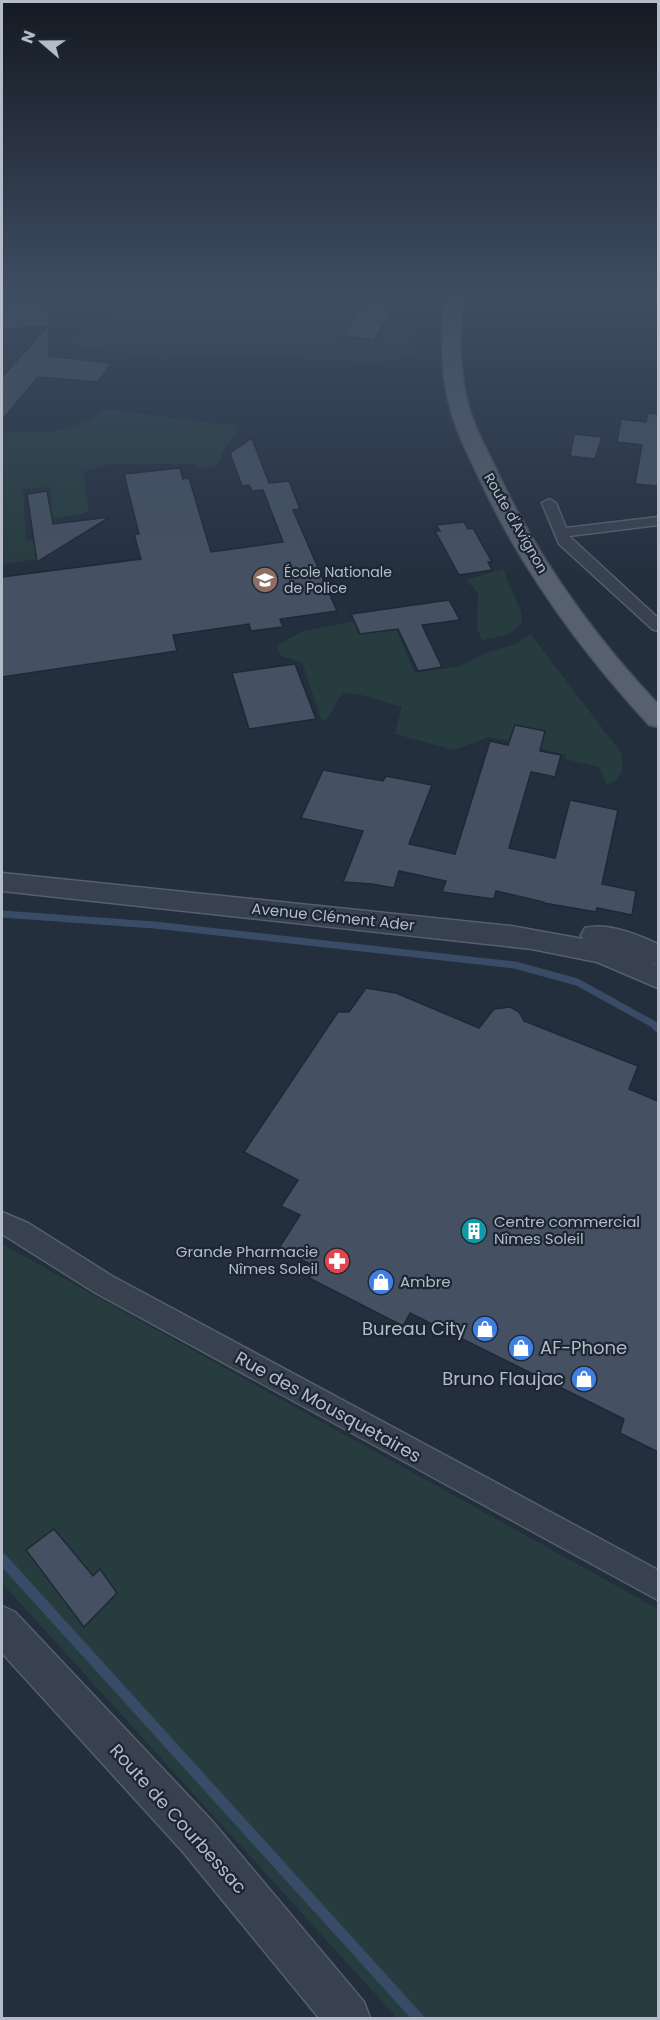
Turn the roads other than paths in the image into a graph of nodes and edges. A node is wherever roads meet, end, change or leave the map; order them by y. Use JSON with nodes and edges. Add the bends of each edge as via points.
{"nodes":[{"id":1,"x":456,"y":389,"type":"edge"},
{"id":2,"x":474,"y":389,"type":"edge"},
{"id":3,"x":549,"y":503,"type":"dead end"},
{"id":4,"x":658,"y":521,"type":"edge"},
{"id":5,"x":560,"y":533,"type":"junction"},
{"id":6,"x":658,"y":626,"type":"edge"},
{"id":7,"x":630,"y":656,"type":"dead end"},
{"id":8,"x":658,"y":718,"type":"edge"},
{"id":9,"x":2,"y":865,"type":"edge"},
{"id":10,"x":2,"y":882,"type":"edge"},
{"id":11,"x":658,"y":955,"type":"edge"},
{"id":12,"x":658,"y":978,"type":"edge"},
{"id":13,"x":2,"y":1222,"type":"edge"},
{"id":14,"x":658,"y":1586,"type":"edge"},
{"id":15,"x":2,"y":1625,"type":"edge"},
{"id":16,"x":348,"y":2019,"type":"edge"}],
"edges":[{"from":1,"to":8,"type":"main road","name":"Route d'Avignon","via":[[462,419],[491,485],[532,557],[597,648]]},
{"from":2,"to":7,"type":"main road","name":"Route d'Avignon","via":[[487,436],[512,489],[548,550]]},
{"from":3,"to":5,"type":"street"},
{"from":4,"to":5,"type":"street"},
{"from":5,"to":6,"type":"street","via":[[592,568]]},
{"from":9,"to":11,"type":"street","name":"Avenue Clément Ader","via":[[307,906],[592,935],[634,944]]},
{"from":10,"to":12,"type":"street","name":"Avenue Clément Ader","via":[[511,936],[584,947]]},
{"from":13,"to":14,"type":"street","name":"Rue des Mousquetaires","via":[[103,1284]]},
{"from":15,"to":16,"type":"street","name":"Route de Courbessac","via":[[198,1837]]}]}
